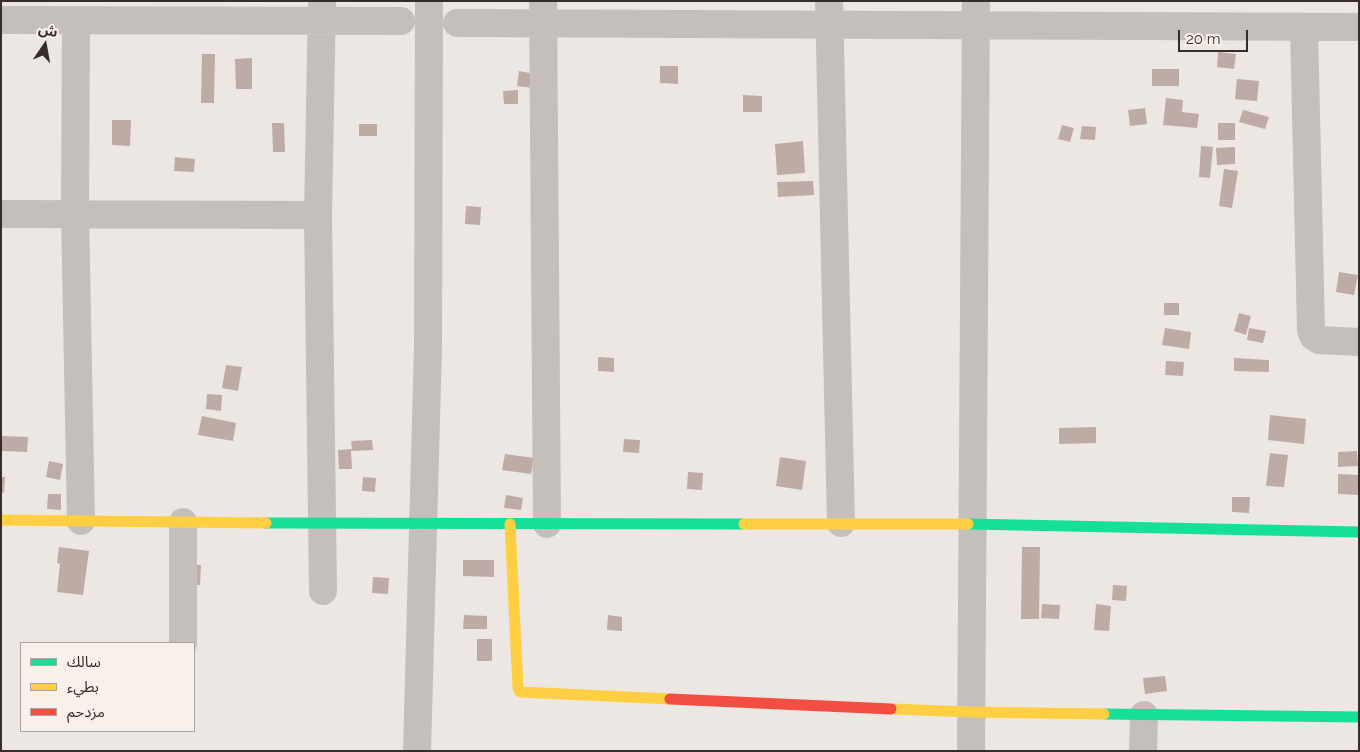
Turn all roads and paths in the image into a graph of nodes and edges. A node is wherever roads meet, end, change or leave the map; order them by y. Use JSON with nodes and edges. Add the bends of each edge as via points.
{"nodes":[{"id":1,"x":429,"y":1,"type":"edge"},
{"id":2,"x":322,"y":12,"type":"edge"},
{"id":3,"x":543,"y":12,"type":"edge"},
{"id":4,"x":829,"y":13,"type":"edge"},
{"id":5,"x":976,"y":13,"type":"edge"},
{"id":6,"x":1,"y":20,"type":"edge"},
{"id":7,"x":76,"y":21,"type":"junction"},
{"id":8,"x":401,"y":21,"type":"dead end"},
{"id":9,"x":457,"y":23,"type":"dead end"},
{"id":10,"x":1304,"y":28,"type":"junction"},
{"id":11,"x":1359,"y":28,"type":"edge"},
{"id":12,"x":75,"y":213,"type":"junction"},
{"id":13,"x":1,"y":214,"type":"edge"},
{"id":14,"x":318,"y":215,"type":"junction"},
{"id":15,"x":1359,"y":342,"type":"edge"},
{"id":16,"x":1,"y":520,"type":"edge"},
{"id":17,"x":81,"y":521,"type":"junction"},
{"id":18,"x":183,"y":522,"type":"junction"},
{"id":19,"x":323,"y":523,"type":"junction"},
{"id":20,"x":841,"y":523,"type":"junction"},
{"id":21,"x":423,"y":524,"type":"junction"},
{"id":22,"x":510,"y":524,"type":"junction"},
{"id":23,"x":547,"y":524,"type":"junction"},
{"id":24,"x":972,"y":524,"type":"junction"},
{"id":25,"x":1359,"y":532,"type":"edge"},
{"id":26,"x":323,"y":591,"type":"dead end"},
{"id":27,"x":182,"y":642,"type":"edge"},
{"id":28,"x":971,"y":712,"type":"junction"},
{"id":29,"x":1144,"y":715,"type":"junction"},
{"id":30,"x":1359,"y":717,"type":"edge"},
{"id":31,"x":417,"y":751,"type":"edge"},
{"id":32,"x":971,"y":751,"type":"edge"},
{"id":33,"x":1143,"y":751,"type":"edge"}],
"edges":[{"from":1,"to":21,"type":"street","via":[[428,346]]},
{"from":2,"to":7,"type":"street"},
{"from":2,"to":8,"type":"street"},
{"from":2,"to":14,"type":"street"},
{"from":3,"to":4,"type":"street"},
{"from":3,"to":9,"type":"street"},
{"from":3,"to":23,"type":"street"},
{"from":4,"to":5,"type":"street"},
{"from":4,"to":20,"type":"street"},
{"from":5,"to":10,"type":"street"},
{"from":5,"to":24,"type":"street"},
{"from":6,"to":7,"type":"street"},
{"from":7,"to":12,"type":"street"},
{"from":10,"to":11,"type":"street"},
{"from":10,"to":15,"type":"street","via":[[1311,330],[1319,340]]},
{"from":12,"to":13,"type":"street"},
{"from":12,"to":14,"type":"street"},
{"from":12,"to":17,"type":"street"},
{"from":14,"to":19,"type":"street"},
{"from":16,"to":17,"type":"street"},
{"from":17,"to":18,"type":"street"},
{"from":18,"to":19,"type":"street"},
{"from":18,"to":27,"type":"street"},
{"from":19,"to":21,"type":"street"},
{"from":19,"to":26,"type":"street"},
{"from":20,"to":23,"type":"street"},
{"from":20,"to":24,"type":"street"},
{"from":21,"to":22,"type":"street"},
{"from":21,"to":31,"type":"street"},
{"from":22,"to":23,"type":"street"},
{"from":22,"to":28,"type":"street","via":[[520,692]]},
{"from":24,"to":25,"type":"street"},
{"from":24,"to":28,"type":"street"},
{"from":28,"to":29,"type":"street"},
{"from":28,"to":32,"type":"street"},
{"from":29,"to":30,"type":"street"},
{"from":29,"to":33,"type":"street"}]}
